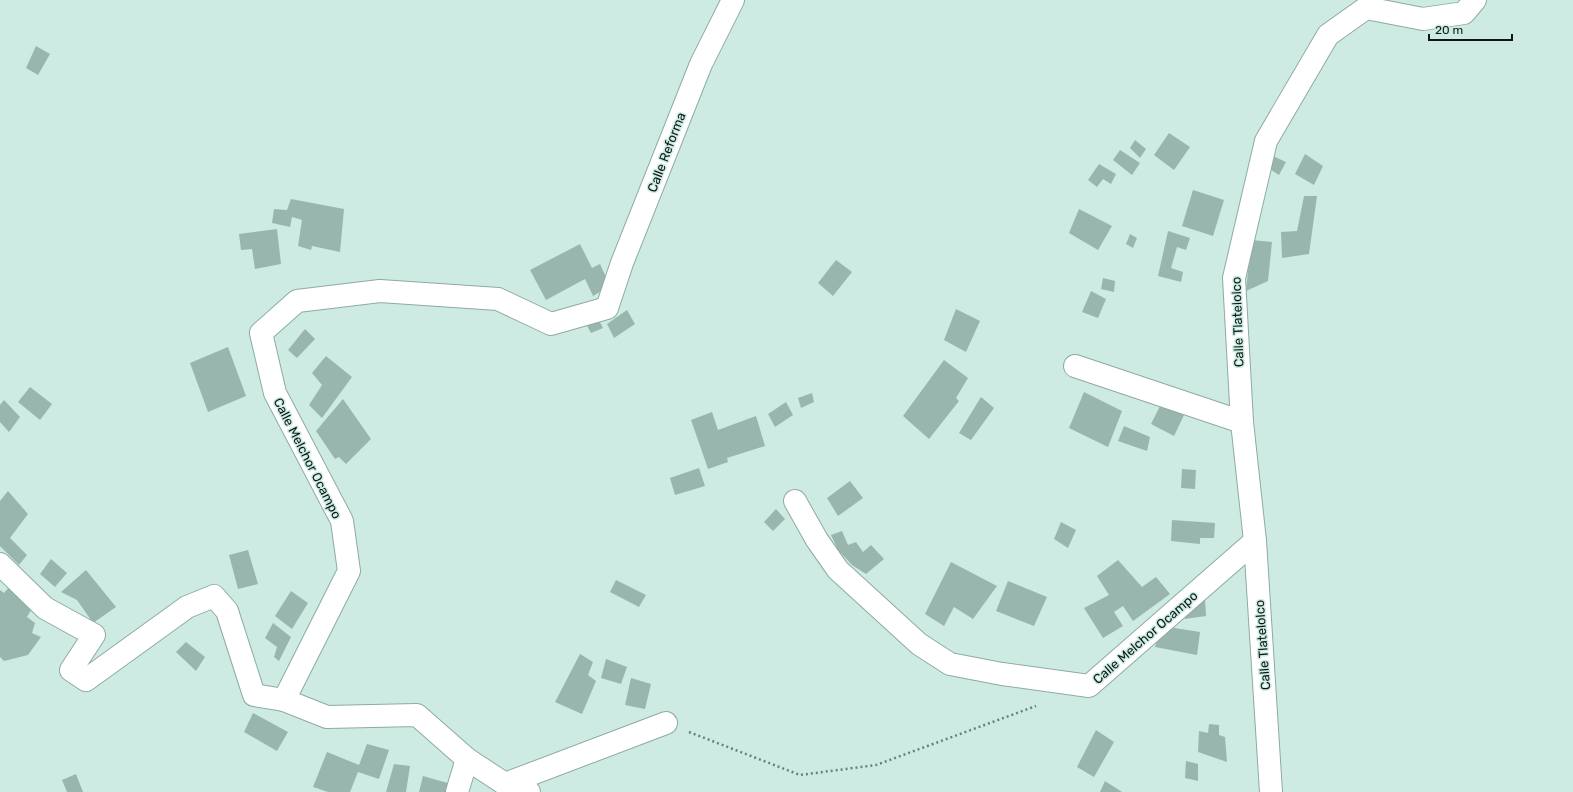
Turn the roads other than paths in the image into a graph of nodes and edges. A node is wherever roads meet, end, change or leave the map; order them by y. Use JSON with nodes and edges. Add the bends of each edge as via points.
{"nodes":[{"id":1,"x":733,"y":0,"type":"edge"},
{"id":2,"x":1475,"y":0,"type":"edge"},
{"id":3,"x":607,"y":308,"type":"joint"},
{"id":4,"x":1076,"y":366,"type":"dead end"},
{"id":5,"x":1242,"y":422,"type":"junction"},
{"id":6,"x":795,"y":500,"type":"dead end"},
{"id":7,"x":1255,"y":541,"type":"junction"},
{"id":8,"x":0,"y":564,"type":"edge"},
{"id":9,"x":284,"y":700,"type":"junction"},
{"id":10,"x":666,"y":723,"type":"road end"},
{"id":11,"x":467,"y":759,"type":"junction"},
{"id":12,"x":505,"y":784,"type":"junction"},
{"id":13,"x":457,"y":792,"type":"edge"},
{"id":14,"x":529,"y":792,"type":"edge"},
{"id":15,"x":1271,"y":792,"type":"edge"}],
"edges":[{"from":1,"to":3,"type":"street","name":"Calle Reforma","via":[[701,64],[622,263]]},
{"from":2,"to":5,"type":"street","name":"Calle Tlatelolco","via":[[1464,13],[1423,19],[1366,8],[1328,35],[1266,141],[1234,278]]},
{"from":3,"to":9,"type":"street","name":"Calle Melchor Ocampo","via":[[551,324],[498,299],[380,291],[297,301],[261,333],[275,393],[342,521],[349,571]]},
{"from":4,"to":5,"type":"street"},
{"from":5,"to":7,"type":"street","name":"Calle Tlatelolco"},
{"from":6,"to":7,"type":"street","name":"Calle Melchor Ocampo","via":[[817,540],[838,570],[919,644],[950,664],[1089,686]]},
{"from":7,"to":15,"type":"street","name":"Calle Tlatelolco"},
{"from":8,"to":9,"type":"street","via":[[45,608],[94,635],[71,670],[86,680],[187,607],[214,596],[227,611],[254,695]]},
{"from":9,"to":11,"type":"street","via":[[328,717],[417,715]]},
{"from":10,"to":12,"type":"street"},
{"from":11,"to":12,"type":"street"},
{"from":11,"to":13,"type":"street"},
{"from":12,"to":14,"type":"street"}]}
